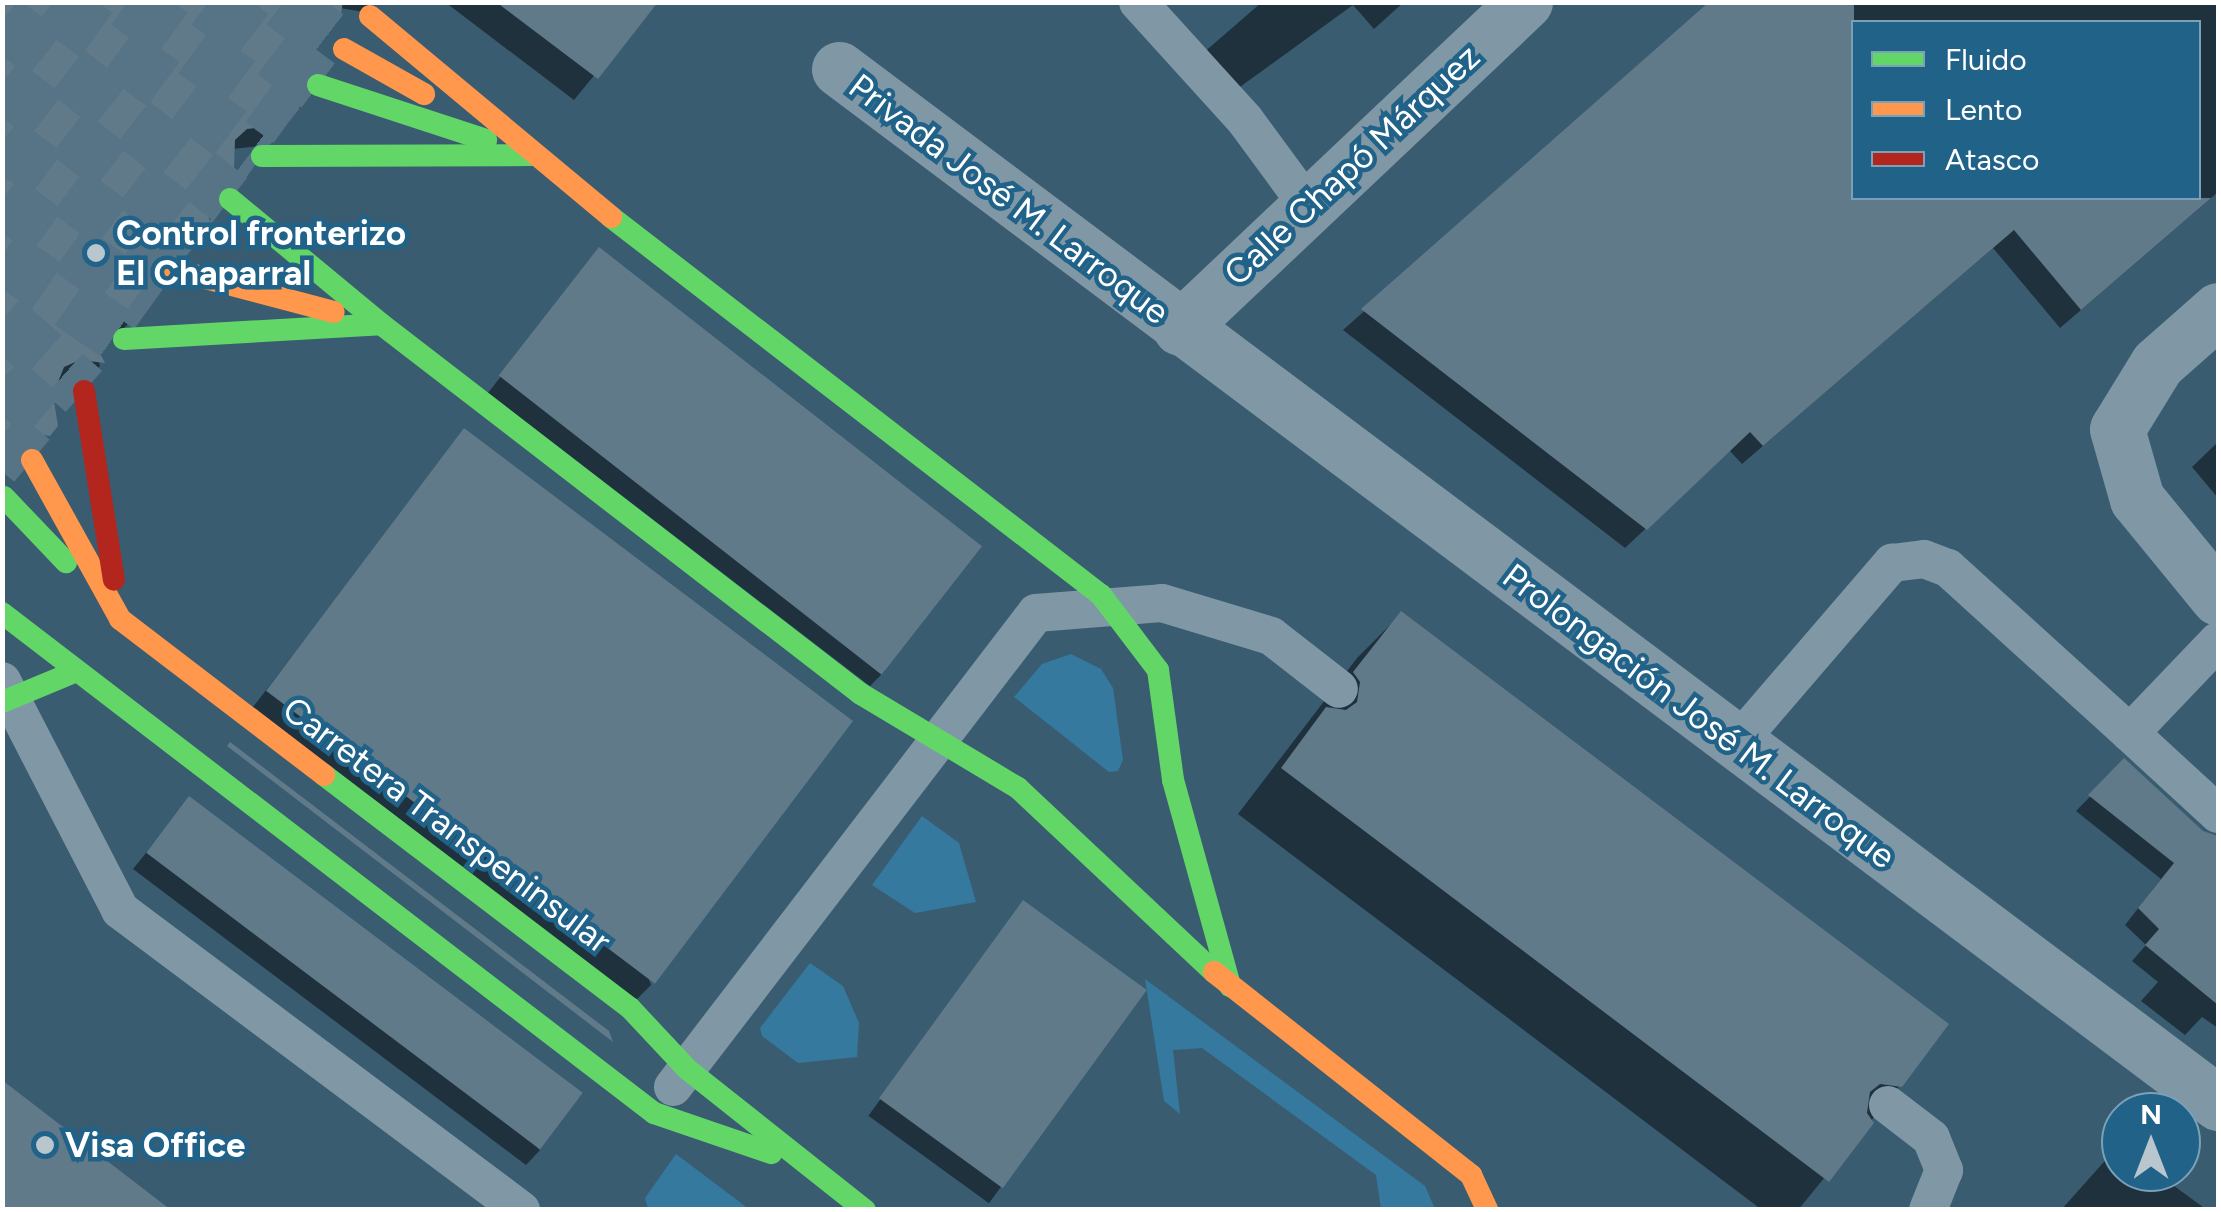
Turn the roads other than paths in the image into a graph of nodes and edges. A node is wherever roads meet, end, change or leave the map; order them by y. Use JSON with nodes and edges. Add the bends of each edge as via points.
{"nodes":[{"id":1,"x":1138,"y":2,"type":"edge"},
{"id":2,"x":1525,"y":2,"type":"edge"},
{"id":3,"x":370,"y":16,"type":"dead end"},
{"id":4,"x":344,"y":49,"type":"tunnel mouth"},
{"id":5,"x":839,"y":69,"type":"dead end"},
{"id":6,"x":318,"y":85,"type":"tunnel mouth"},
{"id":7,"x":364,"y":131,"type":"dead end"},
{"id":8,"x":531,"y":155,"type":"junction"},
{"id":9,"x":262,"y":156,"type":"tunnel mouth"},
{"id":10,"x":230,"y":198,"type":"tunnel mouth"},
{"id":11,"x":1309,"y":206,"type":"junction"},
{"id":12,"x":175,"y":270,"type":"tunnel mouth"},
{"id":13,"x":274,"y":271,"type":"dead end"},
{"id":14,"x":188,"y":309,"type":"dead end"},
{"id":15,"x":2218,"y":310,"type":"edge"},
{"id":16,"x":381,"y":324,"type":"junction"},
{"id":17,"x":1180,"y":328,"type":"junction"},
{"id":18,"x":124,"y":339,"type":"tunnel mouth"},
{"id":19,"x":84,"y":391,"type":"tunnel mouth"},
{"id":20,"x":32,"y":460,"type":"tunnel mouth"},
{"id":21,"x":69,"y":462,"type":"dead end"},
{"id":22,"x":4,"y":497,"type":"edge"},
{"id":23,"x":36,"y":566,"type":"dead end"},
{"id":24,"x":2218,"y":598,"type":"edge"},
{"id":25,"x":1112,"y":608,"type":"junction"},
{"id":26,"x":2,"y":614,"type":"edge"},
{"id":27,"x":120,"y":619,"type":"junction"},
{"id":28,"x":2,"y":641,"type":"edge"},
{"id":29,"x":2218,"y":641,"type":"edge"},
{"id":30,"x":72,"y":673,"type":"junction"},
{"id":31,"x":4,"y":686,"type":"edge"},
{"id":32,"x":1339,"y":689,"type":"dead end"},
{"id":33,"x":2130,"y":733,"type":"junction"},
{"id":34,"x":936,"y":743,"type":"junction"},
{"id":35,"x":1737,"y":743,"type":"junction"},
{"id":36,"x":2218,"y":814,"type":"edge"},
{"id":37,"x":1230,"y":987,"type":"junction"},
{"id":38,"x":687,"y":1069,"type":"junction"},
{"id":39,"x":2211,"y":1082,"type":"edge"},
{"id":40,"x":1888,"y":1105,"type":"dead end"},
{"id":41,"x":654,"y":1113,"type":"junction"},
{"id":42,"x":812,"y":1167,"type":"junction"},
{"id":43,"x":521,"y":1210,"type":"edge"},
{"id":44,"x":865,"y":1210,"type":"edge"},
{"id":45,"x":1487,"y":1210,"type":"edge"},
{"id":46,"x":1928,"y":1210,"type":"edge"}],
"edges":[{"from":1,"to":11,"type":"lane","via":[[1245,120]]},
{"from":2,"to":11,"type":"street","name":"Calle Chapó Márquez"},
{"from":3,"to":8,"type":"highway"},
{"from":4,"to":8,"type":"highway"},
{"from":5,"to":17,"type":"street","name":"Privada José M. Larroque"},
{"from":6,"to":8,"type":"highway"},
{"from":7,"to":8,"type":"highway"},
{"from":8,"to":9,"type":"highway"},
{"from":8,"to":25,"type":"highway","via":[[1038,542]]},
{"from":10,"to":16,"type":"highway"},
{"from":11,"to":17,"type":"street","name":"Calle Chapó Márquez"},
{"from":12,"to":16,"type":"highway"},
{"from":13,"to":16,"type":"highway"},
{"from":14,"to":16,"type":"highway"},
{"from":15,"to":24,"type":"street","via":[[2156,364],[2117,429],[2138,500]]},
{"from":16,"to":18,"type":"highway"},
{"from":16,"to":34,"type":"highway","via":[[861,694]]},
{"from":17,"to":35,"type":"street","name":"Prolongación José M. Larroque"},
{"from":19,"to":27,"type":"highway"},
{"from":20,"to":27,"type":"highway","name":"Carretera Transpeninsular"},
{"from":21,"to":27,"type":"highway"},
{"from":22,"to":27,"type":"highway"},
{"from":23,"to":27,"type":"highway"},
{"from":25,"to":32,"type":"lane","via":[[1162,603],[1271,636]]},
{"from":25,"to":34,"type":"lane","via":[[1036,613]]},
{"from":25,"to":37,"type":"highway","via":[[1158,670],[1173,780]]},
{"from":26,"to":30,"type":"highway"},
{"from":27,"to":38,"type":"highway","name":"Carretera Transpeninsular","via":[[630,1008]]},
{"from":28,"to":30,"type":"highway"},
{"from":29,"to":33,"type":"lane"},
{"from":30,"to":31,"type":"highway"},
{"from":30,"to":31,"type":"highway"},
{"from":30,"to":41,"type":"highway"},
{"from":31,"to":43,"type":"lane","via":[[120,910]]},
{"from":33,"to":35,"type":"lane","via":[[1948,568],[1924,559],[1892,563]]},
{"from":33,"to":36,"type":"lane"},
{"from":34,"to":37,"type":"highway","via":[[1018,788]]},
{"from":34,"to":38,"type":"lane"},
{"from":35,"to":39,"type":"street","name":"Prolongación José M. Larroque"},
{"from":37,"to":45,"type":"highway","via":[[1471,1175]]},
{"from":38,"to":41,"type":"lane"},
{"from":38,"to":42,"type":"highway","name":"Carretera Transpeninsular"},
{"from":40,"to":46,"type":"lane","via":[[1931,1138],[1944,1170]]},
{"from":41,"to":42,"type":"highway"},
{"from":42,"to":44,"type":"highway","name":"Carretera Transpeninsular"}]}
